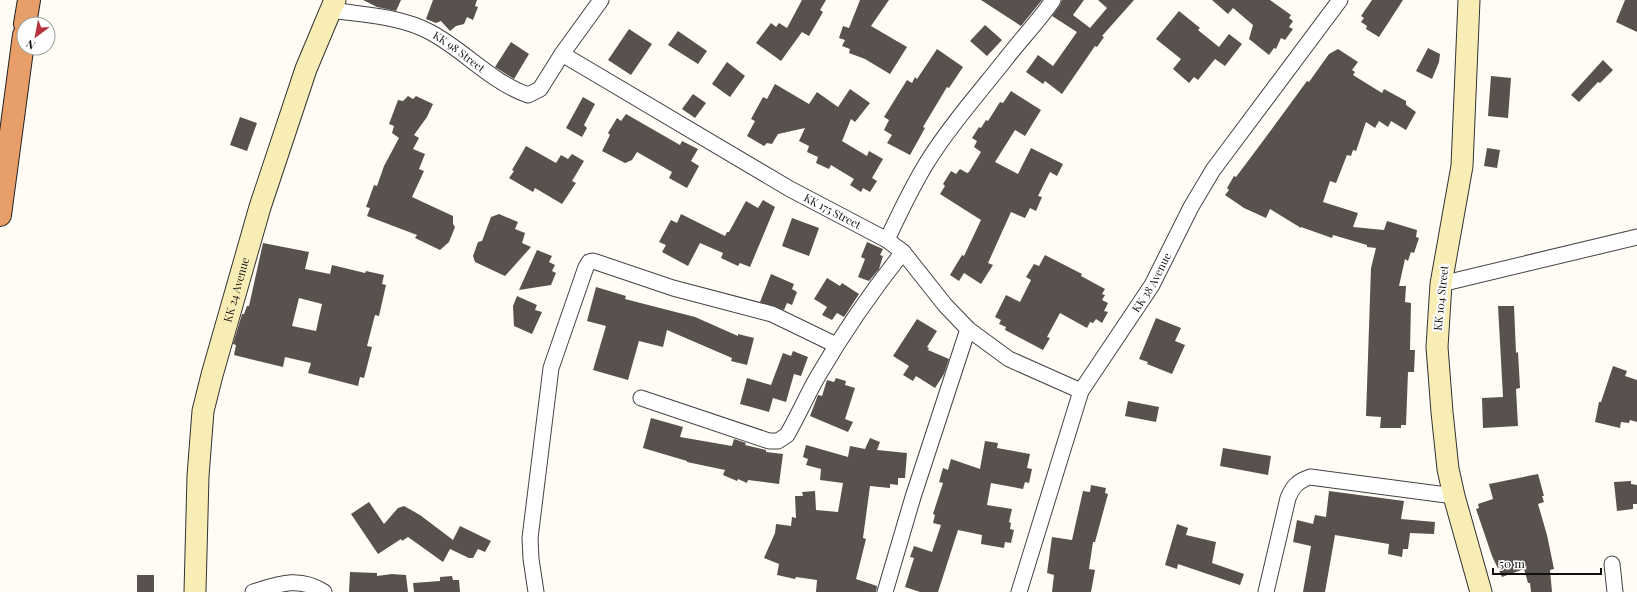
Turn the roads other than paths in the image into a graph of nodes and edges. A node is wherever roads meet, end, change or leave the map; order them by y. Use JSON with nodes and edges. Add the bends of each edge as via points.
{"nodes":[{"id":1,"x":28,"y":0,"type":"edge"},
{"id":2,"x":602,"y":0,"type":"edge"},
{"id":3,"x":1052,"y":0,"type":"edge"},
{"id":4,"x":1340,"y":0,"type":"edge"},
{"id":5,"x":1468,"y":0,"type":"edge"},
{"id":6,"x":333,"y":5,"type":"edge"},
{"id":7,"x":26,"y":16,"type":"edge"},
{"id":8,"x":562,"y":54,"type":"junction"},
{"id":9,"x":21,"y":56,"type":"edge"},
{"id":10,"x":0,"y":215,"type":"edge"},
{"id":11,"x":1637,"y":237,"type":"edge"},
{"id":12,"x":887,"y":240,"type":"junction"},
{"id":13,"x":903,"y":252,"type":"junction"},
{"id":14,"x":1441,"y":284,"type":"junction"},
{"id":15,"x":968,"y":329,"type":"junction"},
{"id":16,"x":836,"y":345,"type":"junction"},
{"id":17,"x":1081,"y":391,"type":"junction"},
{"id":18,"x":641,"y":398,"type":"dead end"},
{"id":19,"x":1454,"y":496,"type":"junction"},
{"id":20,"x":1612,"y":564,"type":"dead end"},
{"id":21,"x":195,"y":592,"type":"edge"},
{"id":22,"x":253,"y":592,"type":"edge"},
{"id":23,"x":324,"y":592,"type":"edge"},
{"id":24,"x":536,"y":592,"type":"edge"},
{"id":25,"x":885,"y":592,"type":"edge"},
{"id":26,"x":1019,"y":592,"type":"edge"},
{"id":27,"x":1266,"y":592,"type":"edge"},
{"id":28,"x":1480,"y":592,"type":"edge"},
{"id":29,"x":1615,"y":592,"type":"edge"}],
"edges":[{"from":1,"to":7,"type":"highway"},
{"from":2,"to":8,"type":"street","name":"KK 98 Street"},
{"from":3,"to":12,"type":"street","via":[[1047,10],[1021,39],[926,164]]},
{"from":4,"to":17,"type":"street","name":"KK 38 Avenue","via":[[1214,170],[1191,207],[1152,285]]},
{"from":5,"to":14,"type":"street","name":"KK 104 Street","via":[[1462,166]]},
{"from":6,"to":8,"type":"street","name":"KK 98 Street","via":[[404,20],[429,31],[511,89],[528,95],[540,89]]},
{"from":6,"to":21,"type":"street","name":"KK 24 Avenue","via":[[306,70],[260,207],[212,374],[204,411],[198,476]]},
{"from":8,"to":12,"type":"street","name":"KK 175 Street","via":[[790,189]]},
{"from":9,"to":10,"type":"highway"},
{"from":11,"to":14,"type":"street"},
{"from":12,"to":13,"type":"street","name":"KK 175 Street"},
{"from":13,"to":15,"type":"street","name":"KK 175 Street"},
{"from":13,"to":16,"type":"street"},
{"from":14,"to":19,"type":"street","name":"KK 104 Street","via":[[1437,348],[1448,469]]},
{"from":15,"to":17,"type":"street","name":"KK 175 Street","via":[[1009,358]]},
{"from":15,"to":25,"type":"street"},
{"from":16,"to":18,"type":"street","via":[[787,435],[778,441],[769,441]]},
{"from":16,"to":24,"type":"street","via":[[772,314],[673,288],[593,261],[589,262],[551,368],[530,538]]},
{"from":17,"to":26,"type":"street","name":"KK 38 Avenue"},
{"from":19,"to":27,"type":"street","via":[[1310,477],[1300,480],[1292,488],[1288,498]]},
{"from":19,"to":28,"type":"street","name":"KK 104 Street"},
{"from":20,"to":29,"type":"street"},
{"from":22,"to":23,"type":"street","via":[[283,582],[296,582]]}]}
